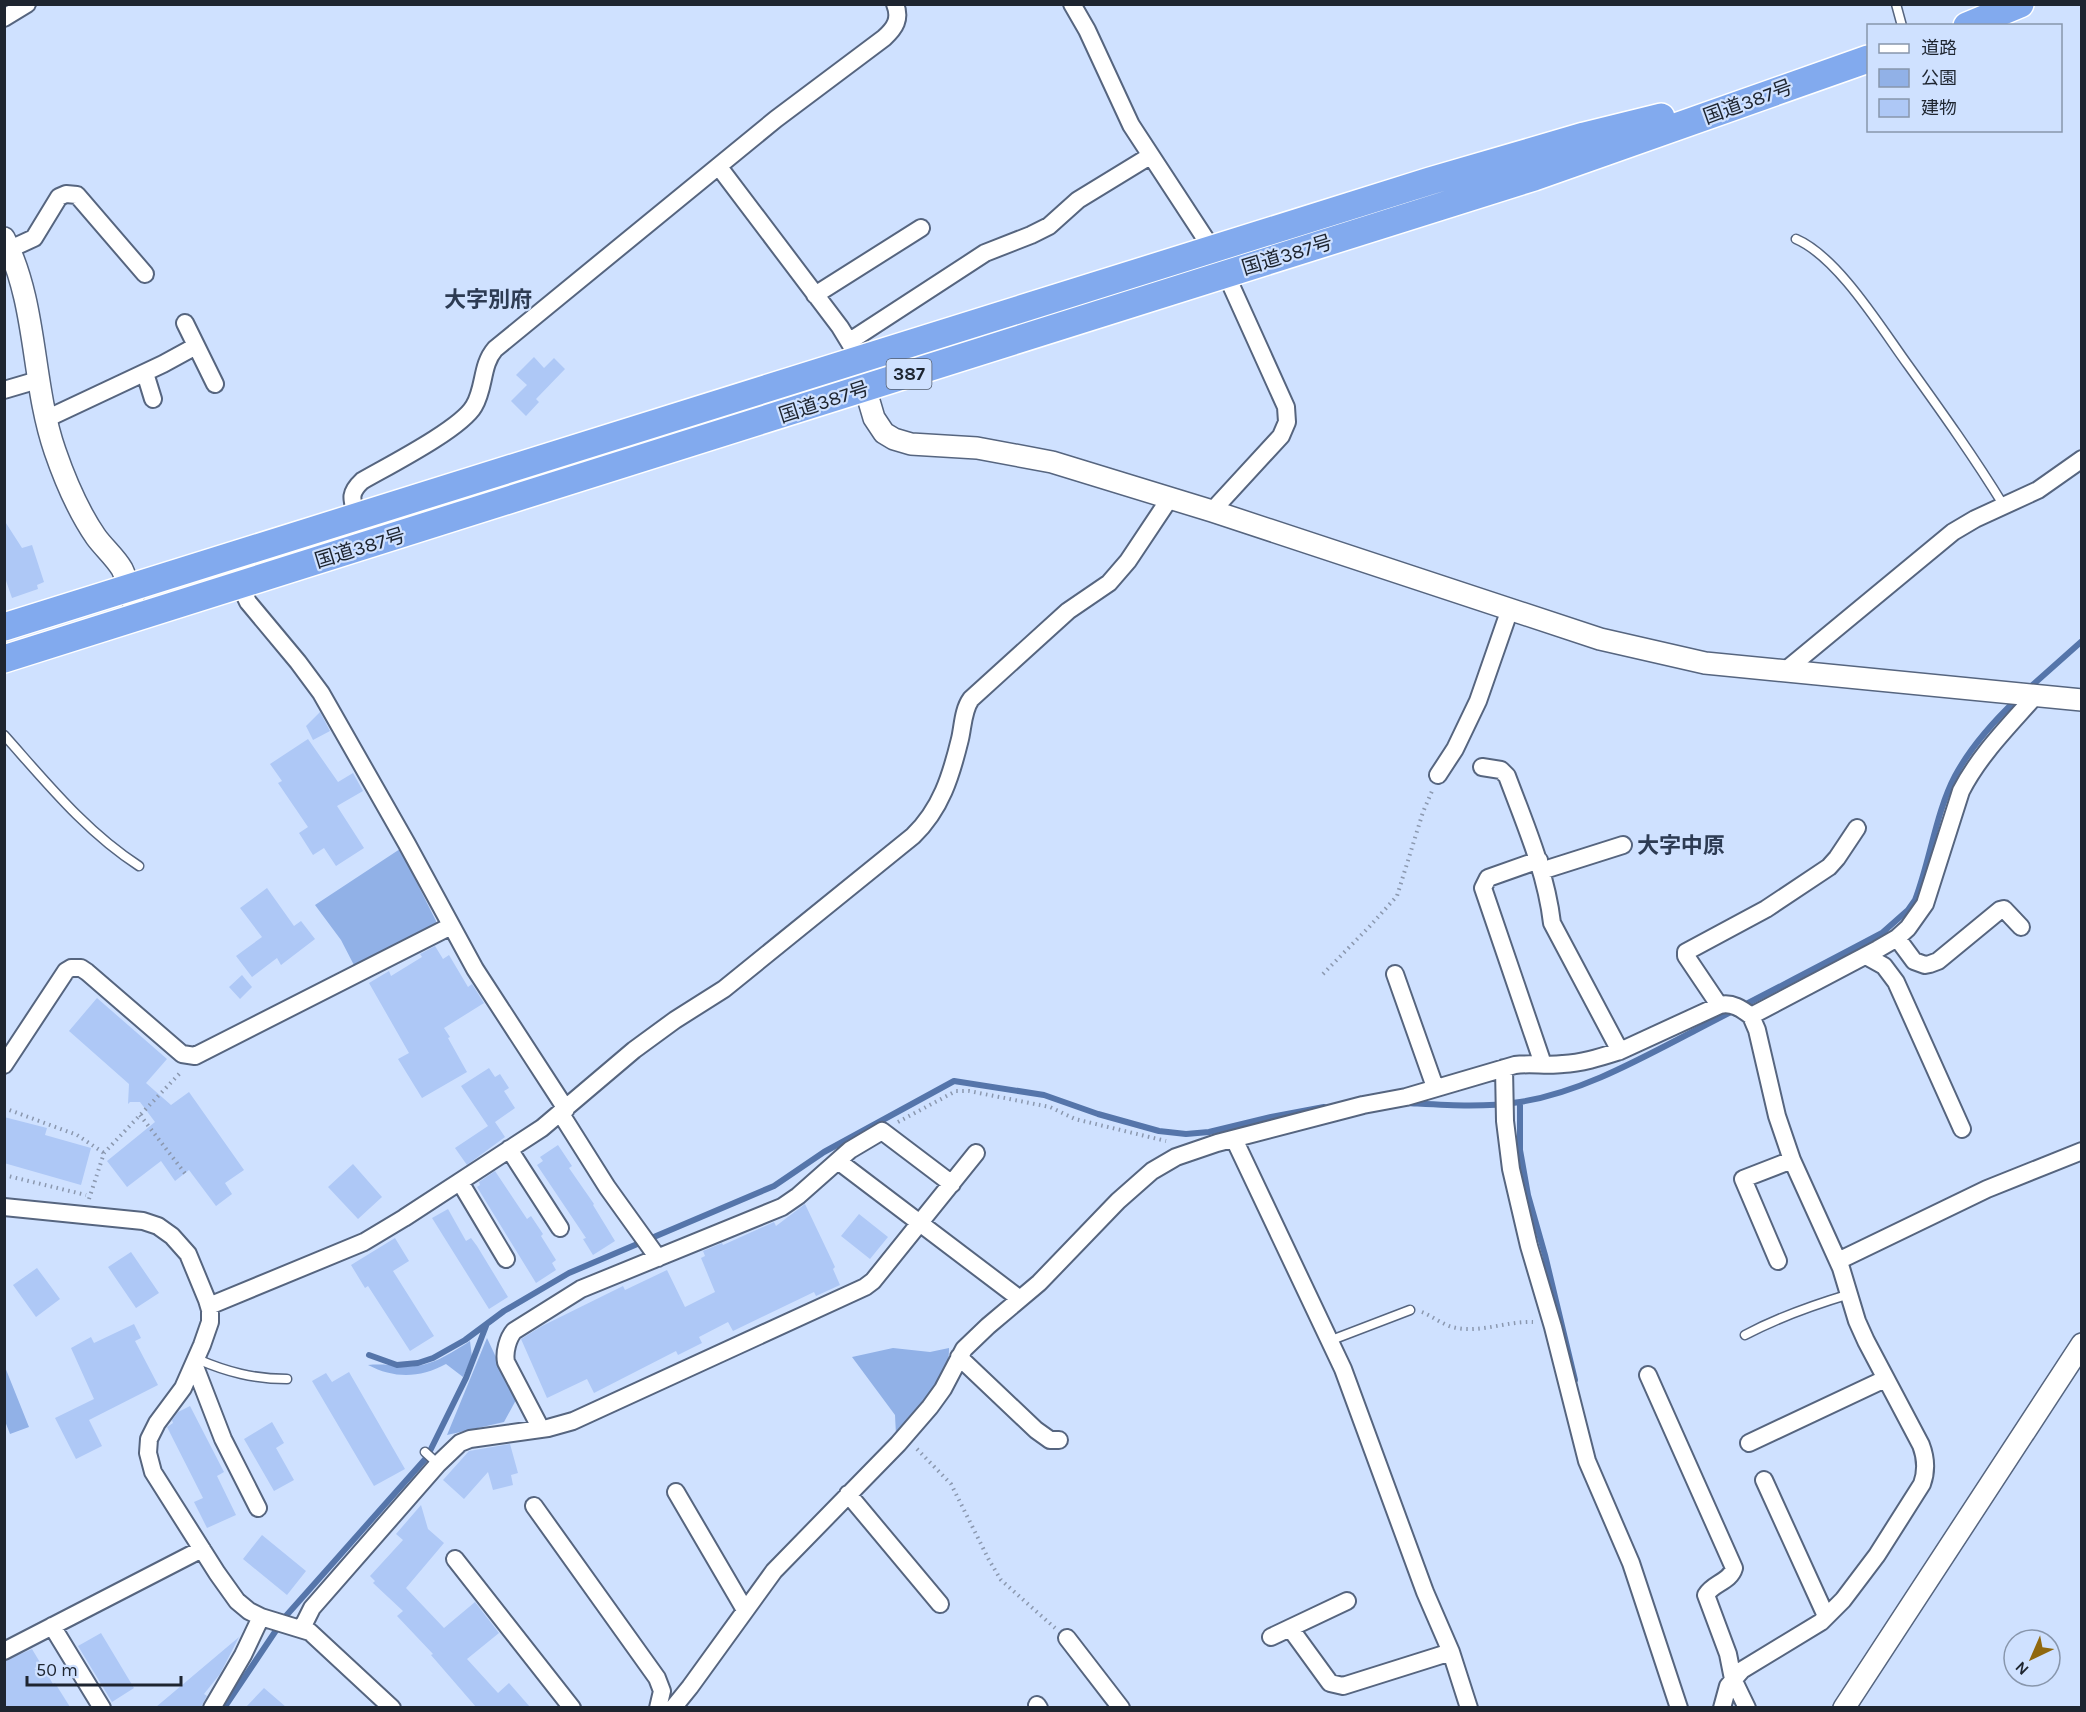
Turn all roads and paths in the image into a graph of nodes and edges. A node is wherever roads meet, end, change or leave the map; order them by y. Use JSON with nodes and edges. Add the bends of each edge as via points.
{"nodes":[{"id":1,"x":27,"y":4,"type":"edge"},
{"id":2,"x":895,"y":4,"type":"edge"},
{"id":3,"x":1072,"y":4,"type":"edge"},
{"id":4,"x":1896,"y":4,"type":"edge"},
{"id":5,"x":2020,"y":4,"type":"edge"},
{"id":6,"x":4,"y":18,"type":"edge"},
{"id":7,"x":1901,"y":24,"type":"edge"},
{"id":8,"x":1972,"y":24,"type":"edge"},
{"id":9,"x":1867,"y":60,"type":"edge"},
{"id":10,"x":1811,"y":79,"type":"junction"},
{"id":11,"x":1150,"y":156,"type":"junction"},
{"id":12,"x":719,"y":167,"type":"junction"},
{"id":13,"x":921,"y":228,"type":"dead end"},
{"id":14,"x":1796,"y":239,"type":"dead end"},
{"id":15,"x":7,"y":244,"type":"edge"},
{"id":16,"x":1213,"y":249,"type":"junction"},
{"id":17,"x":145,"y":274,"type":"dead end"},
{"id":18,"x":1226,"y":274,"type":"junction"},
{"id":19,"x":815,"y":295,"type":"junction"},
{"id":20,"x":185,"y":323,"type":"dead end"},
{"id":21,"x":196,"y":346,"type":"junction"},
{"id":22,"x":854,"y":351,"type":"junction"},
{"id":23,"x":145,"y":373,"type":"junction"},
{"id":24,"x":38,"y":380,"type":"junction"},
{"id":25,"x":215,"y":384,"type":"dead end"},
{"id":26,"x":865,"y":389,"type":"junction"},
{"id":27,"x":4,"y":390,"type":"edge"},
{"id":28,"x":153,"y":399,"type":"dead end"},
{"id":29,"x":46,"y":419,"type":"junction"},
{"id":30,"x":2082,"y":459,"type":"edge"},
{"id":31,"x":1170,"y":498,"type":"junction"},
{"id":32,"x":2004,"y":506,"type":"junction"},
{"id":33,"x":1212,"y":511,"type":"junction"},
{"id":34,"x":357,"y":517,"type":"junction"},
{"id":35,"x":240,"y":585,"type":"junction"},
{"id":36,"x":129,"y":589,"type":"junction"},
{"id":37,"x":1510,"y":609,"type":"junction"},
{"id":38,"x":137,"y":617,"type":"junction"},
{"id":39,"x":4,"y":627,"type":"edge"},
{"id":40,"x":4,"y":658,"type":"edge"},
{"id":41,"x":1786,"y":670,"type":"junction"},
{"id":42,"x":2036,"y":695,"type":"junction"},
{"id":43,"x":2082,"y":700,"type":"edge"},
{"id":44,"x":4,"y":735,"type":"edge"},
{"id":45,"x":1482,"y":767,"type":"dead end"},
{"id":46,"x":1438,"y":775,"type":"joint"},
{"id":47,"x":1857,"y":828,"type":"dead end"},
{"id":48,"x":1623,"y":845,"type":"dead end"},
{"id":49,"x":139,"y":866,"type":"dead end"},
{"id":50,"x":1540,"y":866,"type":"junction"},
{"id":51,"x":451,"y":926,"type":"junction"},
{"id":52,"x":2021,"y":927,"type":"dead end"},
{"id":53,"x":1897,"y":938,"type":"junction"},
{"id":54,"x":1866,"y":956,"type":"junction"},
{"id":55,"x":1323,"y":974,"type":"dead end"},
{"id":56,"x":1395,"y":974,"type":"dead end"},
{"id":57,"x":1719,"y":1005,"type":"junction"},
{"id":58,"x":1751,"y":1016,"type":"junction"},
{"id":59,"x":1620,"y":1051,"type":"junction"},
{"id":60,"x":1543,"y":1064,"type":"junction"},
{"id":61,"x":4,"y":1065,"type":"edge"},
{"id":62,"x":1504,"y":1068,"type":"junction"},
{"id":63,"x":184,"y":1069,"type":"dead end"},
{"id":64,"x":1435,"y":1087,"type":"junction"},
{"id":65,"x":4,"y":1108,"type":"edge"},
{"id":66,"x":563,"y":1111,"type":"junction"},
{"id":67,"x":141,"y":1115,"type":"junction"},
{"id":68,"x":1962,"y":1129,"type":"dead end"},
{"id":69,"x":882,"y":1131,"type":"junction"},
{"id":70,"x":1234,"y":1139,"type":"junction"},
{"id":71,"x":509,"y":1149,"type":"junction"},
{"id":72,"x":1199,"y":1149,"type":"junction"},
{"id":73,"x":2082,"y":1151,"type":"edge"},
{"id":74,"x":104,"y":1153,"type":"junction"},
{"id":75,"x":976,"y":1153,"type":"dead end"},
{"id":76,"x":1792,"y":1160,"type":"junction"},
{"id":77,"x":838,"y":1161,"type":"junction"},
{"id":78,"x":4,"y":1175,"type":"edge"},
{"id":79,"x":187,"y":1176,"type":"dead end"},
{"id":80,"x":460,"y":1182,"type":"junction"},
{"id":81,"x":952,"y":1184,"type":"junction"},
{"id":82,"x":90,"y":1196,"type":"junction"},
{"id":83,"x":86,"y":1205,"type":"dead end"},
{"id":84,"x":4,"y":1207,"type":"edge"},
{"id":85,"x":921,"y":1223,"type":"junction"},
{"id":86,"x":560,"y":1228,"type":"dead end"},
{"id":87,"x":658,"y":1258,"type":"junction"},
{"id":88,"x":506,"y":1259,"type":"dead end"},
{"id":89,"x":1778,"y":1261,"type":"dead end"},
{"id":90,"x":1838,"y":1261,"type":"junction"},
{"id":91,"x":1850,"y":1294,"type":"junction"},
{"id":92,"x":1020,"y":1299,"type":"junction"},
{"id":93,"x":209,"y":1306,"type":"junction"},
{"id":94,"x":1410,"y":1310,"type":"joint"},
{"id":95,"x":1553,"y":1328,"type":"junction"},
{"id":96,"x":1744,"y":1335,"type":"dead end"},
{"id":97,"x":1329,"y":1341,"type":"junction"},
{"id":98,"x":2082,"y":1344,"type":"edge"},
{"id":99,"x":959,"y":1358,"type":"junction"},
{"id":100,"x":196,"y":1362,"type":"junction"},
{"id":101,"x":1648,"y":1375,"type":"dead end"},
{"id":102,"x":287,"y":1379,"type":"dead end"},
{"id":103,"x":1885,"y":1379,"type":"junction"},
{"id":104,"x":542,"y":1429,"type":"junction"},
{"id":105,"x":905,"y":1436,"type":"junction"},
{"id":106,"x":1059,"y":1440,"type":"dead end"},
{"id":107,"x":1749,"y":1443,"type":"dead end"},
{"id":108,"x":425,"y":1452,"type":"dead end"},
{"id":109,"x":438,"y":1464,"type":"junction"},
{"id":110,"x":1764,"y":1480,"type":"dead end"},
{"id":111,"x":676,"y":1492,"type":"dead end"},
{"id":112,"x":849,"y":1494,"type":"junction"},
{"id":113,"x":534,"y":1506,"type":"dead end"},
{"id":114,"x":258,"y":1508,"type":"dead end"},
{"id":115,"x":202,"y":1549,"type":"junction"},
{"id":116,"x":455,"y":1559,"type":"dead end"},
{"id":117,"x":1347,"y":1601,"type":"dead end"},
{"id":118,"x":940,"y":1604,"type":"dead end"},
{"id":119,"x":745,"y":1610,"type":"junction"},
{"id":120,"x":1826,"y":1616,"type":"junction"},
{"id":121,"x":261,"y":1617,"type":"junction"},
{"id":122,"x":52,"y":1626,"type":"junction"},
{"id":123,"x":302,"y":1628,"type":"junction"},
{"id":124,"x":1290,"y":1628,"type":"junction"},
{"id":125,"x":1271,"y":1636,"type":"dead end"},
{"id":126,"x":1067,"y":1638,"type":"joint"},
{"id":127,"x":4,"y":1652,"type":"edge"},
{"id":128,"x":1450,"y":1652,"type":"junction"},
{"id":129,"x":1733,"y":1679,"type":"junction"},
{"id":130,"x":102,"y":1707,"type":"edge"},
{"id":131,"x":212,"y":1707,"type":"edge"},
{"id":132,"x":392,"y":1707,"type":"edge"},
{"id":133,"x":572,"y":1707,"type":"edge"},
{"id":134,"x":658,"y":1707,"type":"edge"},
{"id":135,"x":673,"y":1707,"type":"edge"},
{"id":136,"x":1121,"y":1707,"type":"edge"},
{"id":137,"x":1469,"y":1707,"type":"edge"},
{"id":138,"x":1679,"y":1707,"type":"edge"},
{"id":139,"x":1722,"y":1707,"type":"edge"},
{"id":140,"x":1747,"y":1707,"type":"edge"},
{"id":141,"x":1844,"y":1707,"type":"edge"}],
"edges":[{"from":1,"to":6,"type":"street"},
{"from":2,"to":12,"type":"street","via":[[899,16],[892,31]]},
{"from":3,"to":11,"type":"street"},
{"from":4,"to":7,"type":"lane"},
{"from":5,"to":8,"type":"highway"},
{"from":9,"to":10,"type":"highway","name":"国道387号","number":"387"},
{"from":10,"to":16,"type":"highway","name":"国道387号","number":"387","via":[[1584,136]]},
{"from":10,"to":18,"type":"highway","name":"国道387号","number":"387","via":[[1534,177]]},
{"from":11,"to":16,"type":"street"},
{"from":11,"to":22,"type":"street","via":[[1078,200],[1049,226],[985,253]]},
{"from":12,"to":19,"type":"street"},
{"from":12,"to":34,"type":"street","via":[[495,349],[488,358],[476,402],[468,414],[362,481],[352,499]]},
{"from":13,"to":19,"type":"street"},
{"from":14,"to":32,"type":"lane","via":[[1820,253],[1867,308],[1976,460]]},
{"from":15,"to":17,"type":"street","via":[[34,238],[59,197],[77,195]]},
{"from":15,"to":24,"type":"street","via":[[25,292]]},
{"from":16,"to":18,"type":"street"},
{"from":16,"to":22,"type":"highway","name":"国道387号","number":"387"},
{"from":18,"to":26,"type":"highway","name":"国道387号","number":"387"},
{"from":18,"to":33,"type":"street","via":[[1288,414],[1281,436]]},
{"from":19,"to":22,"type":"street"},
{"from":20,"to":21,"type":"street"},
{"from":21,"to":23,"type":"street"},
{"from":21,"to":25,"type":"street"},
{"from":22,"to":26,"type":"street"},
{"from":22,"to":34,"type":"highway","name":"国道387号","number":"387"},
{"from":23,"to":28,"type":"street"},
{"from":23,"to":29,"type":"street"},
{"from":24,"to":27,"type":"street"},
{"from":24,"to":29,"type":"street"},
{"from":26,"to":31,"type":"street","via":[[874,418],[884,433],[894,439],[1030,457]]},
{"from":26,"to":35,"type":"highway","name":"国道387号","number":"387"},
{"from":29,"to":36,"type":"street","via":[[75,499],[93,532],[122,570]]},
{"from":30,"to":32,"type":"street","via":[[2038,490]]},
{"from":31,"to":33,"type":"street"},
{"from":31,"to":66,"type":"street","via":[[1109,583],[1068,610],[971,699],[946,789],[923,827],[730,984],[634,1050]]},
{"from":32,"to":41,"type":"street","via":[[1953,532]]},
{"from":33,"to":37,"type":"street"},
{"from":34,"to":36,"type":"highway","name":"国道387号","number":"387"},
{"from":35,"to":38,"type":"highway","name":"国道387号","number":"387"},
{"from":35,"to":51,"type":"street","via":[[248,602],[321,693]]},
{"from":36,"to":38,"type":"street"},
{"from":36,"to":39,"type":"highway","name":"国道387号","number":"387"},
{"from":37,"to":41,"type":"street","via":[[1647,651],[1705,663]]},
{"from":37,"to":46,"type":"street","via":[[1478,701]]},
{"from":38,"to":40,"type":"highway","name":"国道387号","number":"387"},
{"from":41,"to":42,"type":"street"},
{"from":42,"to":43,"type":"street"},
{"from":42,"to":53,"type":"street","via":[[1968,777],[1924,904],[1916,919]]},
{"from":44,"to":49,"type":"lane","via":[[92,830]]},
{"from":45,"to":50,"type":"street","via":[[1501,770],[1507,776]]},
{"from":46,"to":55,"type":"path","via":[[1397,896]]},
{"from":47,"to":57,"type":"street","via":[[1829,867],[1766,909],[1686,952]]},
{"from":48,"to":50,"type":"street"},
{"from":50,"to":59,"type":"street","via":[[1552,923]]},
{"from":50,"to":60,"type":"street","via":[[1488,878],[1483,888]]},
{"from":51,"to":61,"type":"street","via":[[192,1057],[182,1054],[87,972],[70,968]]},
{"from":51,"to":66,"type":"street"},
{"from":52,"to":53,"type":"street","via":[[2004,909],[2000,910],[1938,961],[1925,965],[1914,961]]},
{"from":53,"to":54,"type":"street"},
{"from":54,"to":58,"type":"street"},
{"from":54,"to":68,"type":"street","via":[[1884,966],[1896,982]]},
{"from":56,"to":64,"type":"street"},
{"from":57,"to":58,"type":"street","via":[[1728,1003]]},
{"from":57,"to":59,"type":"street"},
{"from":58,"to":76,"type":"street"},
{"from":59,"to":60,"type":"street","via":[[1578,1063]]},
{"from":60,"to":62,"type":"street"},
{"from":62,"to":64,"type":"street"},
{"from":62,"to":95,"type":"street","via":[[1511,1169]]},
{"from":63,"to":67,"type":"path"},
{"from":64,"to":70,"type":"street"},
{"from":65,"to":74,"type":"path","via":[[77,1135]]},
{"from":66,"to":71,"type":"street"},
{"from":66,"to":87,"type":"street","via":[[613,1196]]},
{"from":67,"to":74,"type":"path"},
{"from":67,"to":79,"type":"path"},
{"from":69,"to":72,"type":"path","via":[[956,1091],[969,1090],[1050,1107],[1080,1120]]},
{"from":69,"to":77,"type":"street"},
{"from":69,"to":81,"type":"street"},
{"from":70,"to":72,"type":"street"},
{"from":70,"to":97,"type":"street"},
{"from":71,"to":80,"type":"street"},
{"from":71,"to":86,"type":"street"},
{"from":72,"to":92,"type":"street","via":[[1164,1163],[1142,1179]]},
{"from":73,"to":90,"type":"street","via":[[1987,1189]]},
{"from":74,"to":82,"type":"path"},
{"from":75,"to":81,"type":"street"},
{"from":76,"to":89,"type":"street","via":[[1743,1179]]},
{"from":76,"to":90,"type":"street"},
{"from":77,"to":85,"type":"street"},
{"from":77,"to":87,"type":"street","via":[[782,1207]]},
{"from":78,"to":82,"type":"path"},
{"from":80,"to":88,"type":"street"},
{"from":80,"to":93,"type":"street","via":[[356,1246]]},
{"from":81,"to":85,"type":"street"},
{"from":82,"to":83,"type":"path"},
{"from":84,"to":93,"type":"street","via":[[133,1219],[158,1226],[184,1248]]},
{"from":85,"to":92,"type":"street"},
{"from":85,"to":104,"type":"street","via":[[873,1281],[853,1294],[573,1421]]},
{"from":87,"to":104,"type":"street","via":[[567,1296],[511,1335],[506,1362]]},
{"from":90,"to":91,"type":"street"},
{"from":91,"to":96,"type":"lane","via":[[1773,1320]]},
{"from":91,"to":103,"type":"street","via":[[1857,1321]]},
{"from":92,"to":99,"type":"street","via":[[972,1341]]},
{"from":93,"to":100,"type":"street","via":[[210,1322]]},
{"from":94,"to":95,"type":"path","via":[[1460,1328],[1530,1321]]},
{"from":94,"to":97,"type":"lane"},
{"from":95,"to":138,"type":"street","via":[[1587,1461],[1631,1563]]},
{"from":97,"to":128,"type":"street"},
{"from":98,"to":141,"type":"street"},
{"from":99,"to":105,"type":"street","via":[[938,1397]]},
{"from":99,"to":106,"type":"street","via":[[1036,1430],[1050,1440]]},
{"from":100,"to":102,"type":"lane","via":[[236,1374]]},
{"from":100,"to":114,"type":"street","via":[[223,1439]]},
{"from":100,"to":115,"type":"street","via":[[152,1432],[148,1453],[153,1472]]},
{"from":101,"to":129,"type":"street","via":[[1734,1568],[1728,1578],[1706,1595]]},
{"from":103,"to":107,"type":"street"},
{"from":103,"to":120,"type":"street","via":[[1921,1445],[1926,1471],[1922,1484],[1871,1564]]},
{"from":104,"to":109,"type":"street","via":[[463,1441]]},
{"from":105,"to":112,"type":"street"},
{"from":105,"to":126,"type":"path","via":[[951,1484],[1001,1580]]},
{"from":108,"to":109,"type":"lane"},
{"from":109,"to":123,"type":"street","via":[[312,1608]]},
{"from":110,"to":120,"type":"street"},
{"from":111,"to":119,"type":"street"},
{"from":112,"to":118,"type":"street"},
{"from":112,"to":119,"type":"street","via":[[774,1571]]},
{"from":113,"to":134,"type":"street","via":[[657,1678],[662,1691]]},
{"from":115,"to":121,"type":"street","via":[[237,1601]]},
{"from":115,"to":122,"type":"street"},
{"from":116,"to":133,"type":"street"},
{"from":117,"to":124,"type":"street"},
{"from":119,"to":135,"type":"street"},
{"from":120,"to":129,"type":"street"},
{"from":121,"to":123,"type":"street"},
{"from":121,"to":131,"type":"street"},
{"from":122,"to":127,"type":"street"},
{"from":122,"to":130,"type":"street"},
{"from":123,"to":132,"type":"street","via":[[326,1645]]},
{"from":124,"to":125,"type":"street"},
{"from":124,"to":128,"type":"street","via":[[1330,1683],[1343,1686]]},
{"from":126,"to":136,"type":"street"},
{"from":128,"to":137,"type":"street"},
{"from":129,"to":139,"type":"street"},
{"from":129,"to":140,"type":"street"}]}
